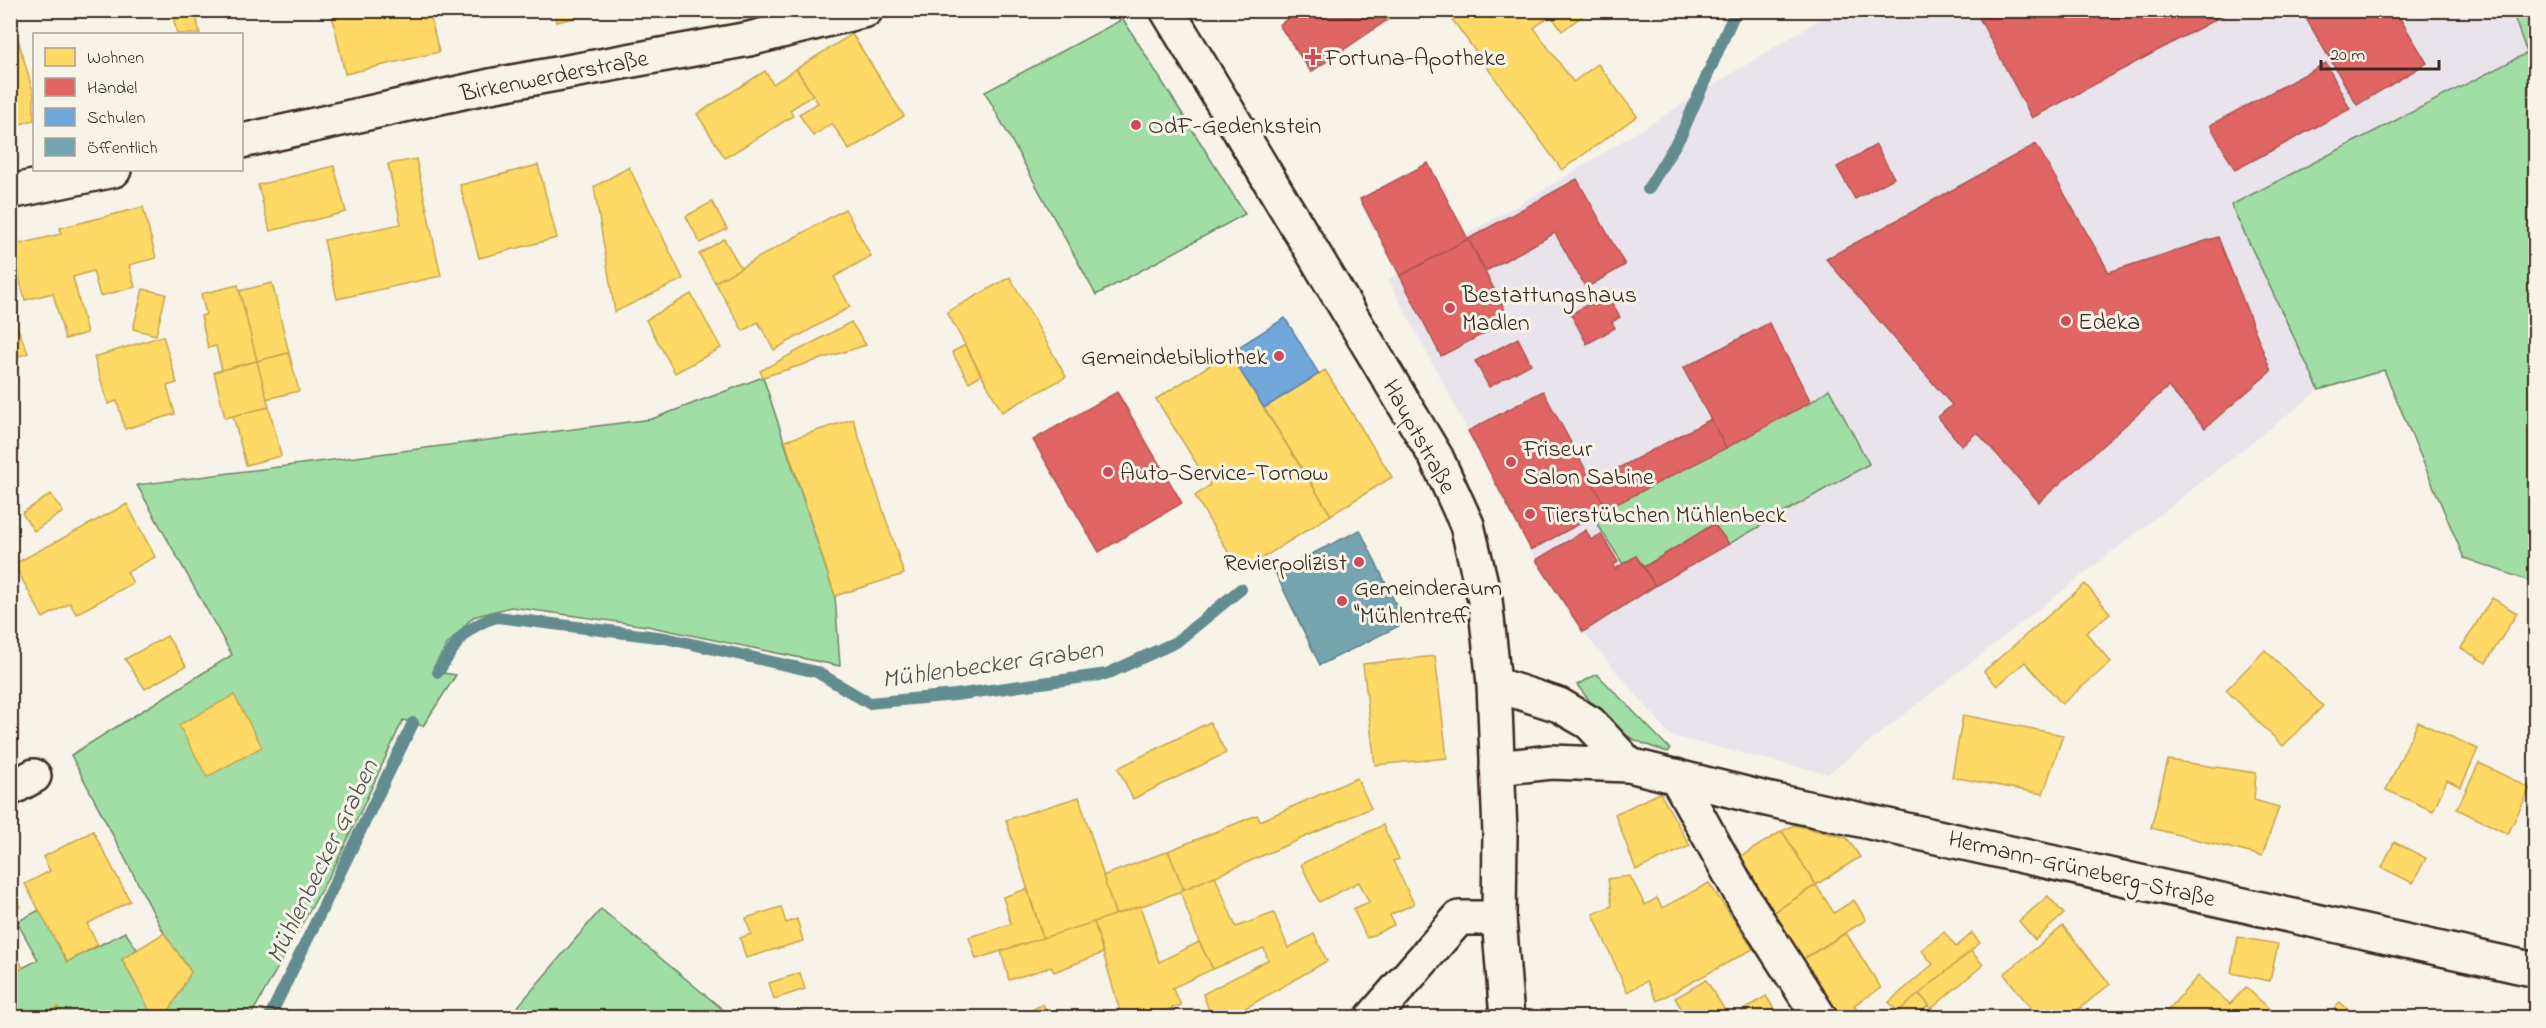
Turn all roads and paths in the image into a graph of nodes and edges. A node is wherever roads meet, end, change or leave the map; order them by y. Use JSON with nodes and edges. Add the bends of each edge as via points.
{"nodes":[{"id":1,"x":866,"y":10,"type":"edge"},
{"id":2,"x":1167,"y":10,"type":"edge"},
{"id":3,"x":748,"y":25,"type":"edge"},
{"id":4,"x":243,"y":141,"type":"edge"},
{"id":5,"x":109,"y":171,"type":"edge"},
{"id":6,"x":10,"y":192,"type":"edge"},
{"id":7,"x":1494,"y":684,"type":"junction"},
{"id":8,"x":1629,"y":765,"type":"junction"},
{"id":9,"x":1497,"y":768,"type":"junction"},
{"id":10,"x":1676,"y":776,"type":"junction"},
{"id":11,"x":1499,"y":918,"type":"junction"},
{"id":12,"x":2535,"y":970,"type":"edge"},
{"id":13,"x":1372,"y":1017,"type":"edge"},
{"id":14,"x":1507,"y":1017,"type":"edge"},
{"id":15,"x":1820,"y":1017,"type":"edge"}],
"edges":[{"from":1,"to":3,"type":"street","name":"Birkenwerderstraße"},
{"from":2,"to":7,"type":"street","name":"Hauptstraße","via":[[1436,457],[1467,525],[1485,600]]},
{"from":3,"to":4,"type":"street","name":"Birkenwerderstraße"},
{"from":5,"to":6,"type":"street"},
{"from":7,"to":8,"type":"street","via":[[1559,705],[1590,723]]},
{"from":7,"to":9,"type":"street","name":"Hauptstraße"},
{"from":8,"to":9,"type":"street","name":"Hermann-Grüneberg-Straße","via":[[1551,762]]},
{"from":8,"to":10,"type":"street","name":"Hermann-Grüneberg-Straße"},
{"from":9,"to":11,"type":"street","name":"Hauptstraße"},
{"from":10,"to":12,"type":"street","name":"Hermann-Grüneberg-Straße"},
{"from":10,"to":15,"type":"street","via":[[1744,899]]},
{"from":11,"to":13,"type":"street","via":[[1459,918]]},
{"from":11,"to":14,"type":"street","name":"Hauptstraße"}]}
